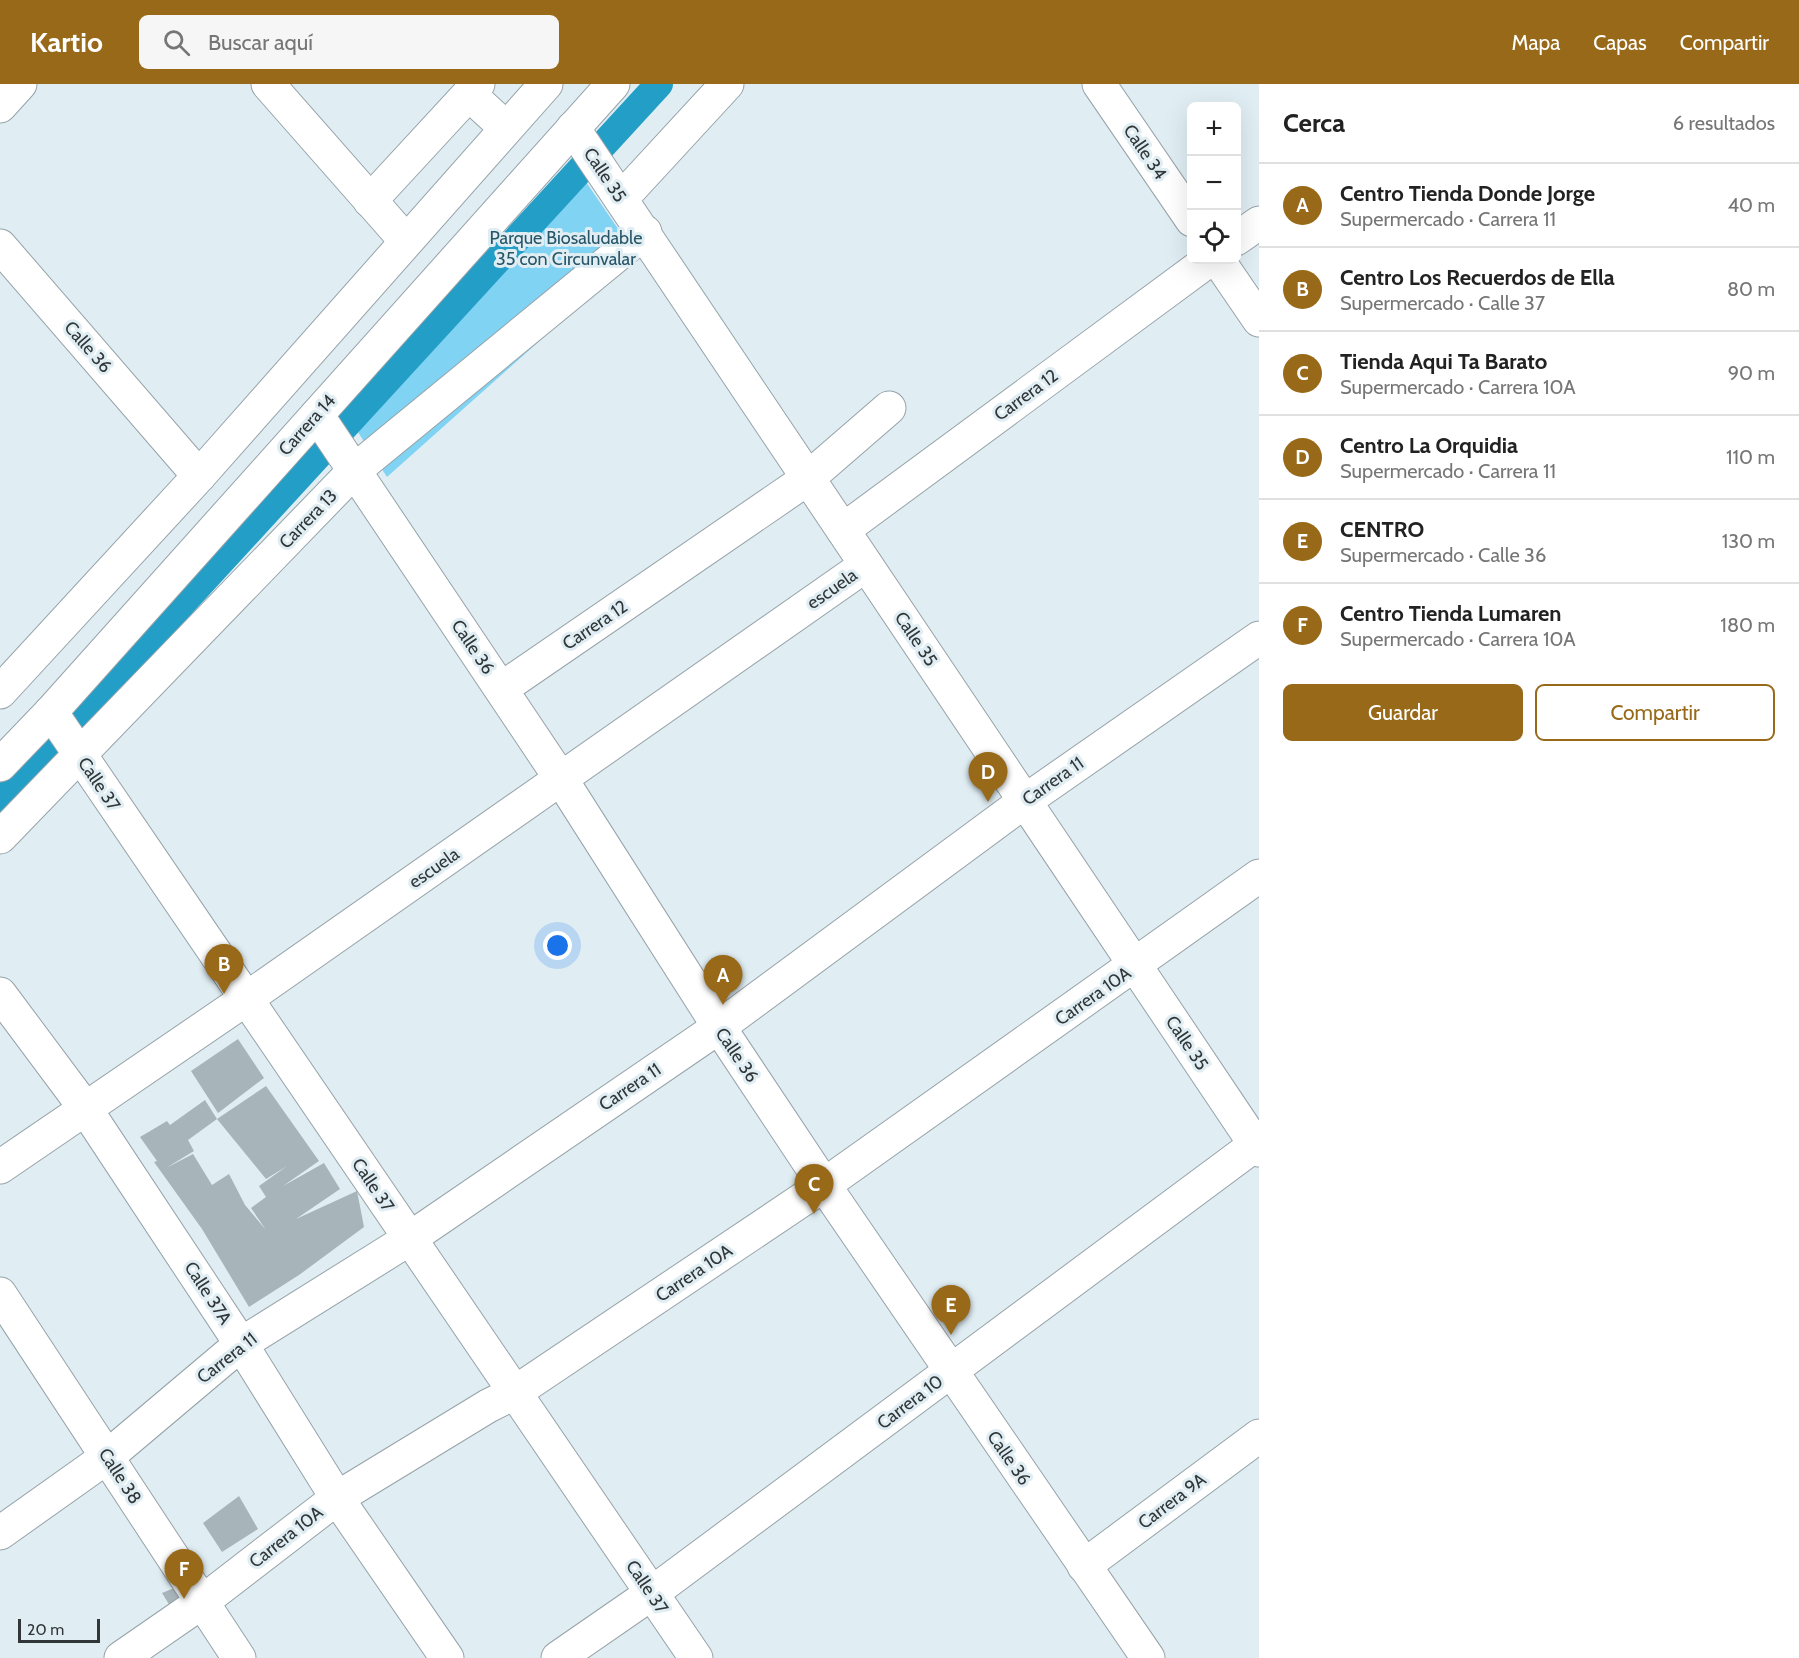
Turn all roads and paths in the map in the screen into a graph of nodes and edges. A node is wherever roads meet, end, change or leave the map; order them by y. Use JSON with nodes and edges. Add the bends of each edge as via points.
{"nodes":[{"id":1,"x":20,"y":84,"type":"edge"},
{"id":2,"x":268,"y":84,"type":"edge"},
{"id":3,"x":546,"y":84,"type":"edge"},
{"id":4,"x":613,"y":84,"type":"edge"},
{"id":5,"x":727,"y":84,"type":"edge"},
{"id":6,"x":1100,"y":84,"type":"edge"},
{"id":7,"x":473,"y":89,"type":"edge"},
{"id":8,"x":0,"y":106,"type":"edge"},
{"id":9,"x":506,"y":128,"type":"junction"},
{"id":10,"x":580,"y":137,"type":"junction"},
{"id":11,"x":614,"y":189,"type":"junction"},
{"id":12,"x":370,"y":201,"type":"junction"},
{"id":13,"x":1187,"y":214,"type":"edge"},
{"id":14,"x":1259,"y":223,"type":"edge"},
{"id":15,"x":645,"y":232,"type":"junction"},
{"id":16,"x":1241,"y":236,"type":"edge"},
{"id":17,"x":406,"y":241,"type":"junction"},
{"id":18,"x":0,"y":246,"type":"edge"},
{"id":19,"x":1204,"y":264,"type":"edge"},
{"id":20,"x":1221,"y":264,"type":"edge"},
{"id":21,"x":1259,"y":320,"type":"edge"},
{"id":22,"x":889,"y":408,"type":"dead end"},
{"id":23,"x":323,"y":423,"type":"junction"},
{"id":24,"x":353,"y":467,"type":"junction"},
{"id":25,"x":199,"y":476,"type":"junction"},
{"id":26,"x":807,"y":479,"type":"junction"},
{"id":27,"x":843,"y":530,"type":"junction"},
{"id":28,"x":866,"y":565,"type":"junction"},
{"id":29,"x":1259,"y":638,"type":"edge"},
{"id":30,"x":1,"y":688,"type":"edge"},
{"id":31,"x":501,"y":690,"type":"junction"},
{"id":32,"x":68,"y":737,"type":"junction"},
{"id":33,"x":0,"y":765,"type":"edge"},
{"id":34,"x":561,"y":779,"type":"junction"},
{"id":35,"x":1025,"y":801,"type":"junction"},
{"id":36,"x":0,"y":837,"type":"edge"},
{"id":37,"x":1259,"y":876,"type":"edge"},
{"id":38,"x":1136,"y":966,"type":"junction"},
{"id":39,"x":0,"y":994,"type":"edge"},
{"id":40,"x":246,"y":999,"type":"junction"},
{"id":41,"x":719,"y":1027,"type":"junction"},
{"id":42,"x":85,"y":1108,"type":"junction"},
{"id":43,"x":1258,"y":1146,"type":"edge"},
{"id":44,"x":0,"y":1167,"type":"edge"},
{"id":45,"x":824,"y":1185,"type":"junction"},
{"id":46,"x":409,"y":1239,"type":"junction"},
{"id":47,"x":0,"y":1294,"type":"edge"},
{"id":48,"x":242,"y":1344,"type":"junction"},
{"id":49,"x":950,"y":1372,"type":"junction"},
{"id":50,"x":514,"y":1393,"type":"junction"},
{"id":51,"x":1259,"y":1436,"type":"edge"},
{"id":52,"x":107,"y":1457,"type":"junction"},
{"id":53,"x":337,"y":1498,"type":"junction"},
{"id":54,"x":0,"y":1533,"type":"edge"},
{"id":55,"x":1084,"y":1566,"type":"junction"},
{"id":56,"x":652,"y":1593,"type":"junction"},
{"id":57,"x":202,"y":1602,"type":"junction"},
{"id":58,"x":121,"y":1658,"type":"edge"},
{"id":59,"x":239,"y":1658,"type":"edge"},
{"id":60,"x":447,"y":1658,"type":"edge"},
{"id":61,"x":558,"y":1658,"type":"edge"},
{"id":62,"x":696,"y":1658,"type":"edge"},
{"id":63,"x":1149,"y":1658,"type":"edge"}],
"edges":[{"from":1,"to":8,"type":"street"},
{"from":2,"to":12,"type":"street"},
{"from":3,"to":9,"type":"street"},
{"from":4,"to":10,"type":"street","name":"Carrera 14"},
{"from":5,"to":11,"type":"street"},
{"from":6,"to":13,"type":"street","name":"Calle 34"},
{"from":7,"to":9,"type":"street"},
{"from":7,"to":12,"type":"street"},
{"from":9,"to":17,"type":"street"},
{"from":10,"to":11,"type":"street","name":"Calle 35"},
{"from":10,"to":23,"type":"street","name":"Carrera 14"},
{"from":11,"to":15,"type":"street","name":"Calle 35"},
{"from":12,"to":17,"type":"street"},
{"from":14,"to":16,"type":"street"},
{"from":15,"to":24,"type":"street","name":"Carrera 13"},
{"from":15,"to":26,"type":"street","name":"Calle 35"},
{"from":17,"to":25,"type":"street"},
{"from":18,"to":25,"type":"street","name":"Calle 36"},
{"from":19,"to":27,"type":"street","name":"Carrera 12"},
{"from":20,"to":21,"type":"street"},
{"from":22,"to":26,"type":"street","name":"Carrera 12"},
{"from":23,"to":24,"type":"street","name":"Calle 36"},
{"from":23,"to":32,"type":"street","name":"Carrera 14"},
{"from":24,"to":31,"type":"street","name":"Calle 36"},
{"from":24,"to":32,"type":"street","name":"Carrera 13"},
{"from":25,"to":30,"type":"street"},
{"from":26,"to":27,"type":"street","name":"Calle 35"},
{"from":26,"to":31,"type":"street","name":"Carrera 12"},
{"from":27,"to":28,"type":"street","name":"Calle 35"},
{"from":28,"to":34,"type":"street","name":"escuela"},
{"from":28,"to":35,"type":"street","name":"Calle 35"},
{"from":29,"to":35,"type":"street","name":"Carrera 11"},
{"from":31,"to":34,"type":"street","name":"Calle 36"},
{"from":32,"to":33,"type":"street","name":"Carrera 14"},
{"from":32,"to":36,"type":"street","name":"Carrera 13"},
{"from":32,"to":40,"type":"street","name":"Calle 37"},
{"from":34,"to":40,"type":"street","name":"escuela"},
{"from":34,"to":41,"type":"street","name":"Calle 36"},
{"from":35,"to":38,"type":"street","name":"Calle 35"},
{"from":35,"to":41,"type":"street","name":"Carrera 11"},
{"from":37,"to":38,"type":"street","name":"Carrera 10A"},
{"from":38,"to":43,"type":"street","name":"Calle 35"},
{"from":38,"to":45,"type":"street","name":"Carrera 10A"},
{"from":39,"to":42,"type":"street","name":"Calle 37A"},
{"from":40,"to":42,"type":"street","name":"escuela"},
{"from":40,"to":46,"type":"street","name":"Calle 37"},
{"from":41,"to":45,"type":"street","name":"Calle 36"},
{"from":41,"to":46,"type":"street","name":"Carrera 11"},
{"from":42,"to":44,"type":"street","name":"escuela"},
{"from":42,"to":48,"type":"street","name":"Calle 37A"},
{"from":43,"to":49,"type":"street","name":"Carrera 10"},
{"from":45,"to":49,"type":"street","name":"Calle 36"},
{"from":45,"to":50,"type":"street","name":"Carrera 10A"},
{"from":46,"to":48,"type":"street","name":"Carrera 11"},
{"from":46,"to":50,"type":"street","name":"Calle 37"},
{"from":47,"to":52,"type":"street","name":"Calle 38"},
{"from":48,"to":52,"type":"street","name":"Carrera 11"},
{"from":48,"to":53,"type":"street","name":"Calle 37A"},
{"from":49,"to":55,"type":"street","name":"Calle 36"},
{"from":49,"to":56,"type":"street","name":"Carrera 10"},
{"from":50,"to":53,"type":"street","name":"Carrera 10A"},
{"from":50,"to":56,"type":"street","name":"Calle 37"},
{"from":51,"to":55,"type":"street","name":"Carrera 9A"},
{"from":52,"to":54,"type":"street","name":"Carrera 11"},
{"from":52,"to":57,"type":"street","name":"Calle 38"},
{"from":53,"to":57,"type":"street","name":"Carrera 10A"},
{"from":53,"to":60,"type":"street","name":"Calle 37A"},
{"from":55,"to":63,"type":"street","name":"Calle 36"},
{"from":56,"to":61,"type":"street","name":"Carrera 10"},
{"from":56,"to":62,"type":"street","name":"Calle 37"},
{"from":57,"to":58,"type":"street","name":"Carrera 10A"},
{"from":57,"to":59,"type":"street","name":"Calle 38"}]}
